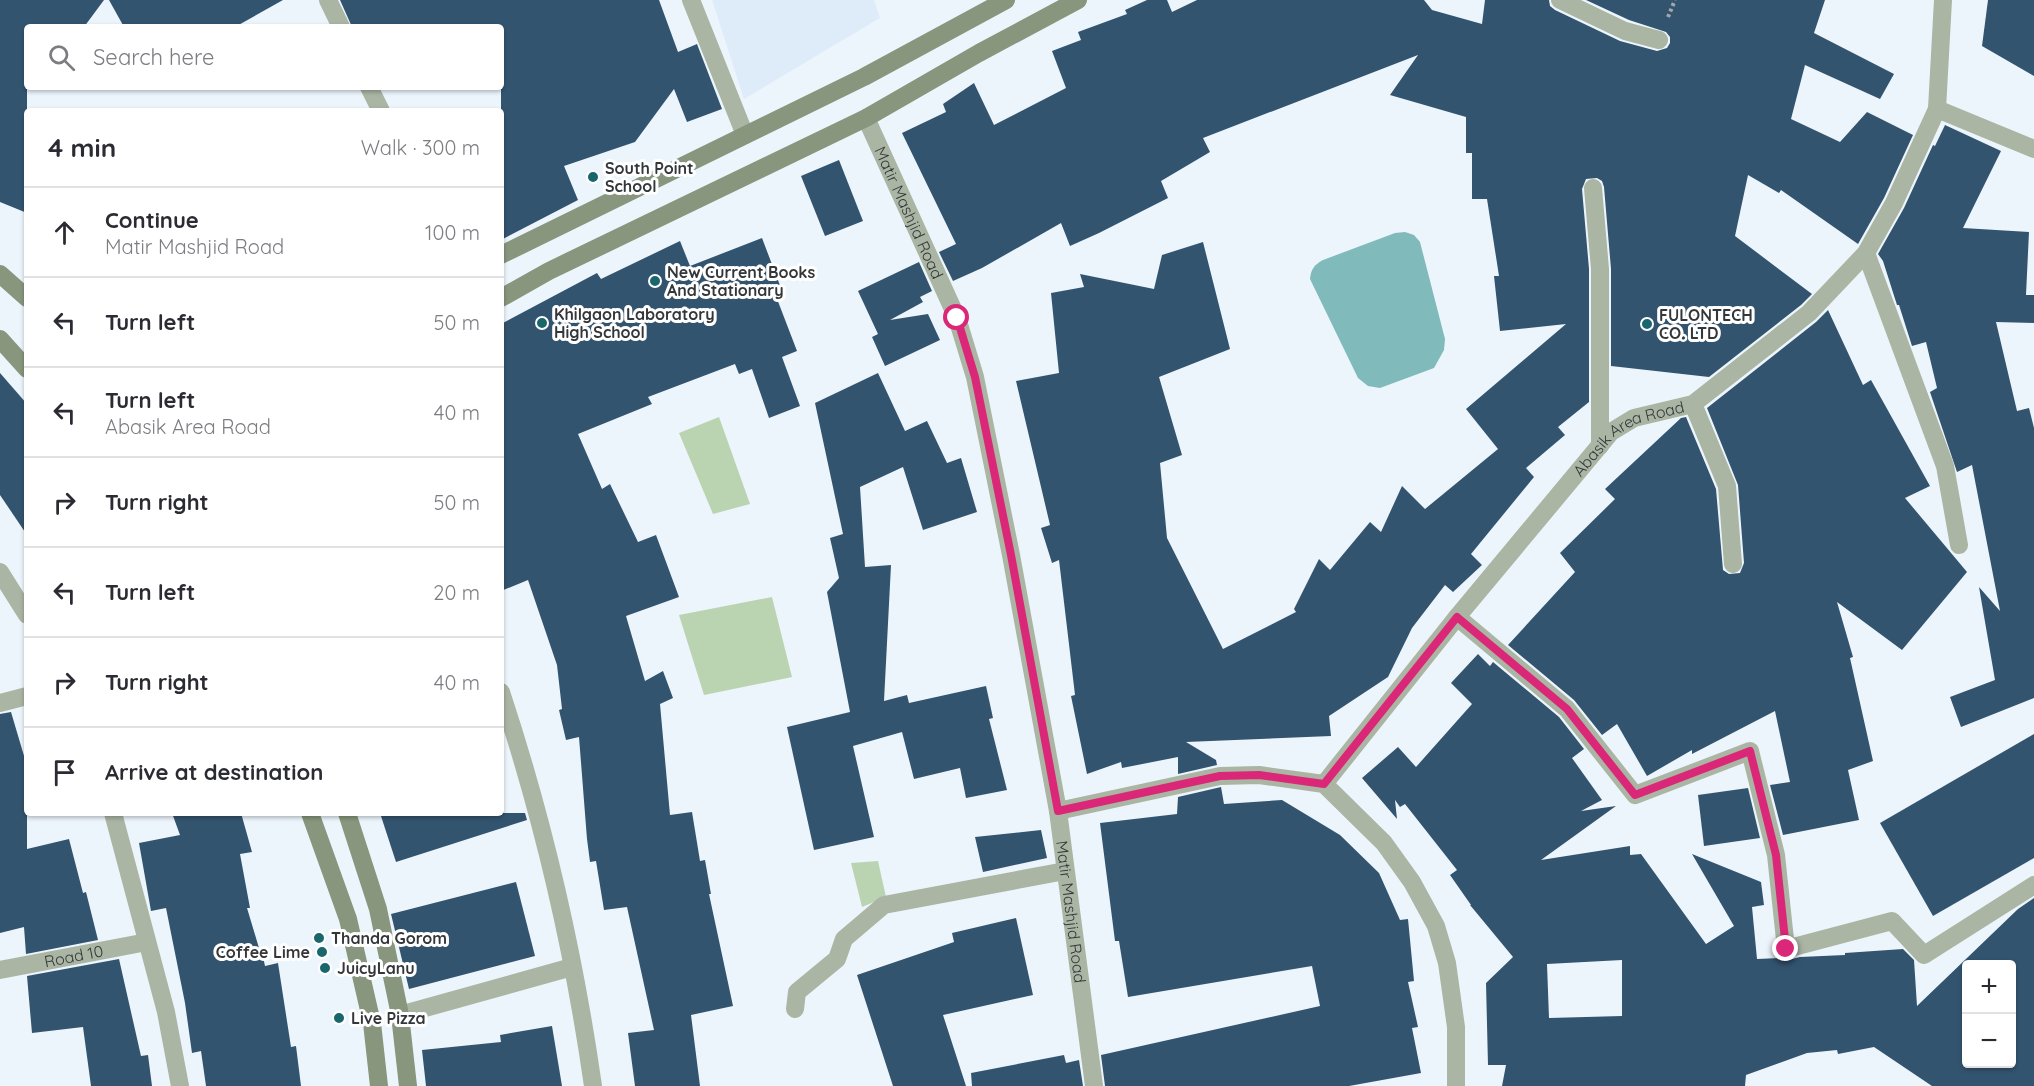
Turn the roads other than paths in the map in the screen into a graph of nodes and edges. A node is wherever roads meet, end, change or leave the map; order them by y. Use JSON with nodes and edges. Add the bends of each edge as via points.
{"nodes":[{"id":1,"x":328,"y":0,"type":"edge"},
{"id":2,"x":691,"y":0,"type":"edge"},
{"id":3,"x":1006,"y":0,"type":"edge"},
{"id":4,"x":1078,"y":0,"type":"edge"},
{"id":5,"x":1560,"y":0,"type":"edge"},
{"id":6,"x":1943,"y":0,"type":"edge"},
{"id":7,"x":340,"y":24,"type":"edge"},
{"id":8,"x":1659,"y":40,"type":"dead end"},
{"id":9,"x":370,"y":90,"type":"edge"},
{"id":10,"x":380,"y":108,"type":"edge"},
{"id":11,"x":1937,"y":109,"type":"junction"},
{"id":12,"x":866,"y":118,"type":"junction"},
{"id":13,"x":746,"y":135,"type":"junction"},
{"id":14,"x":2034,"y":149,"type":"edge"},
{"id":15,"x":1593,"y":188,"type":"dead end"},
{"id":16,"x":1866,"y":253,"type":"junction"},
{"id":17,"x":504,"y":254,"type":"edge"},
{"id":18,"x":0,"y":274,"type":"edge"},
{"id":19,"x":24,"y":295,"type":"edge"},
{"id":20,"x":504,"y":296,"type":"edge"},
{"id":21,"x":0,"y":339,"type":"edge"},
{"id":22,"x":24,"y":366,"type":"edge"},
{"id":23,"x":1694,"y":404,"type":"junction"},
{"id":24,"x":1600,"y":446,"type":"junction"},
{"id":25,"x":1959,"y":545,"type":"dead end"},
{"id":26,"x":1734,"y":564,"type":"dead end"},
{"id":27,"x":0,"y":572,"type":"edge"},
{"id":28,"x":24,"y":610,"type":"edge"},
{"id":29,"x":1457,"y":617,"type":"junction"},
{"id":30,"x":24,"y":697,"type":"edge"},
{"id":31,"x":504,"y":702,"type":"edge"},
{"id":32,"x":0,"y":703,"type":"edge"},
{"id":33,"x":1324,"y":784,"type":"junction"},
{"id":34,"x":1058,"y":811,"type":"junction"},
{"id":35,"x":114,"y":816,"type":"edge"},
{"id":36,"x":311,"y":816,"type":"edge"},
{"id":37,"x":348,"y":816,"type":"edge"},
{"id":38,"x":1065,"y":871,"type":"junction"},
{"id":39,"x":2034,"y":885,"type":"edge"},
{"id":40,"x":147,"y":942,"type":"junction"},
{"id":41,"x":572,"y":967,"type":"junction"},
{"id":42,"x":0,"y":970,"type":"edge"},
{"id":43,"x":795,"y":1009,"type":"dead end"},
{"id":44,"x":400,"y":1015,"type":"junction"},
{"id":45,"x":180,"y":1086,"type":"edge"},
{"id":46,"x":379,"y":1086,"type":"edge"},
{"id":47,"x":408,"y":1086,"type":"edge"},
{"id":48,"x":593,"y":1086,"type":"edge"},
{"id":49,"x":1094,"y":1086,"type":"edge"},
{"id":50,"x":1456,"y":1086,"type":"edge"}],
"edges":[{"from":1,"to":7,"type":"street"},
{"from":2,"to":13,"type":"street"},
{"from":3,"to":13,"type":"street"},
{"from":4,"to":12,"type":"street"},
{"from":5,"to":8,"type":"street","via":[[1625,31]]},
{"from":6,"to":11,"type":"street","name":"Abasik Area Road"},
{"from":9,"to":10,"type":"street"},
{"from":11,"to":14,"type":"street"},
{"from":11,"to":16,"type":"street","name":"Abasik Area Road"},
{"from":12,"to":20,"type":"street"},
{"from":12,"to":34,"type":"street","name":"Matir Mashjid Road","via":[[957,318],[975,377]]},
{"from":13,"to":17,"type":"street"},
{"from":15,"to":24,"type":"street","via":[[1600,269]]},
{"from":16,"to":23,"type":"street","name":"Abasik Area Road","via":[[1809,313]]},
{"from":16,"to":25,"type":"street","via":[[1945,466]]},
{"from":18,"to":19,"type":"street"},
{"from":21,"to":22,"type":"street"},
{"from":23,"to":24,"type":"street","name":"Abasik Area Road","via":[[1634,418],[1611,432]]},
{"from":23,"to":26,"type":"street","via":[[1727,486]]},
{"from":24,"to":29,"type":"street","name":"Abasik Area Road"},
{"from":27,"to":28,"type":"street"},
{"from":29,"to":33,"type":"street","name":"Abasik Area Road"},
{"from":29,"to":39,"type":"street","via":[[1567,709],[1635,795],[1750,751],[1776,855],[1786,949],[1892,921],[1924,955]]},
{"from":30,"to":32,"type":"street"},
{"from":31,"to":41,"type":"street","via":[[543,831]]},
{"from":33,"to":34,"type":"street","via":[[1259,775],[1220,776]]},
{"from":33,"to":50,"type":"street","via":[[1384,843],[1412,882],[1436,926],[1447,963],[1454,1016]]},
{"from":34,"to":38,"type":"street","name":"Matir Mashjid Road"},
{"from":35,"to":40,"type":"street"},
{"from":36,"to":46,"type":"street","via":[[348,919],[372,1023]]},
{"from":37,"to":44,"type":"street","via":[[378,909]]},
{"from":38,"to":43,"type":"street","via":[[884,905],[844,939],[837,958],[797,992]]},
{"from":38,"to":49,"type":"street","name":"Matir Mashjid Road"},
{"from":40,"to":42,"type":"street","name":"Road 10"},
{"from":40,"to":45,"type":"street"},
{"from":41,"to":44,"type":"street"},
{"from":41,"to":48,"type":"street"},
{"from":44,"to":47,"type":"street"}]}
